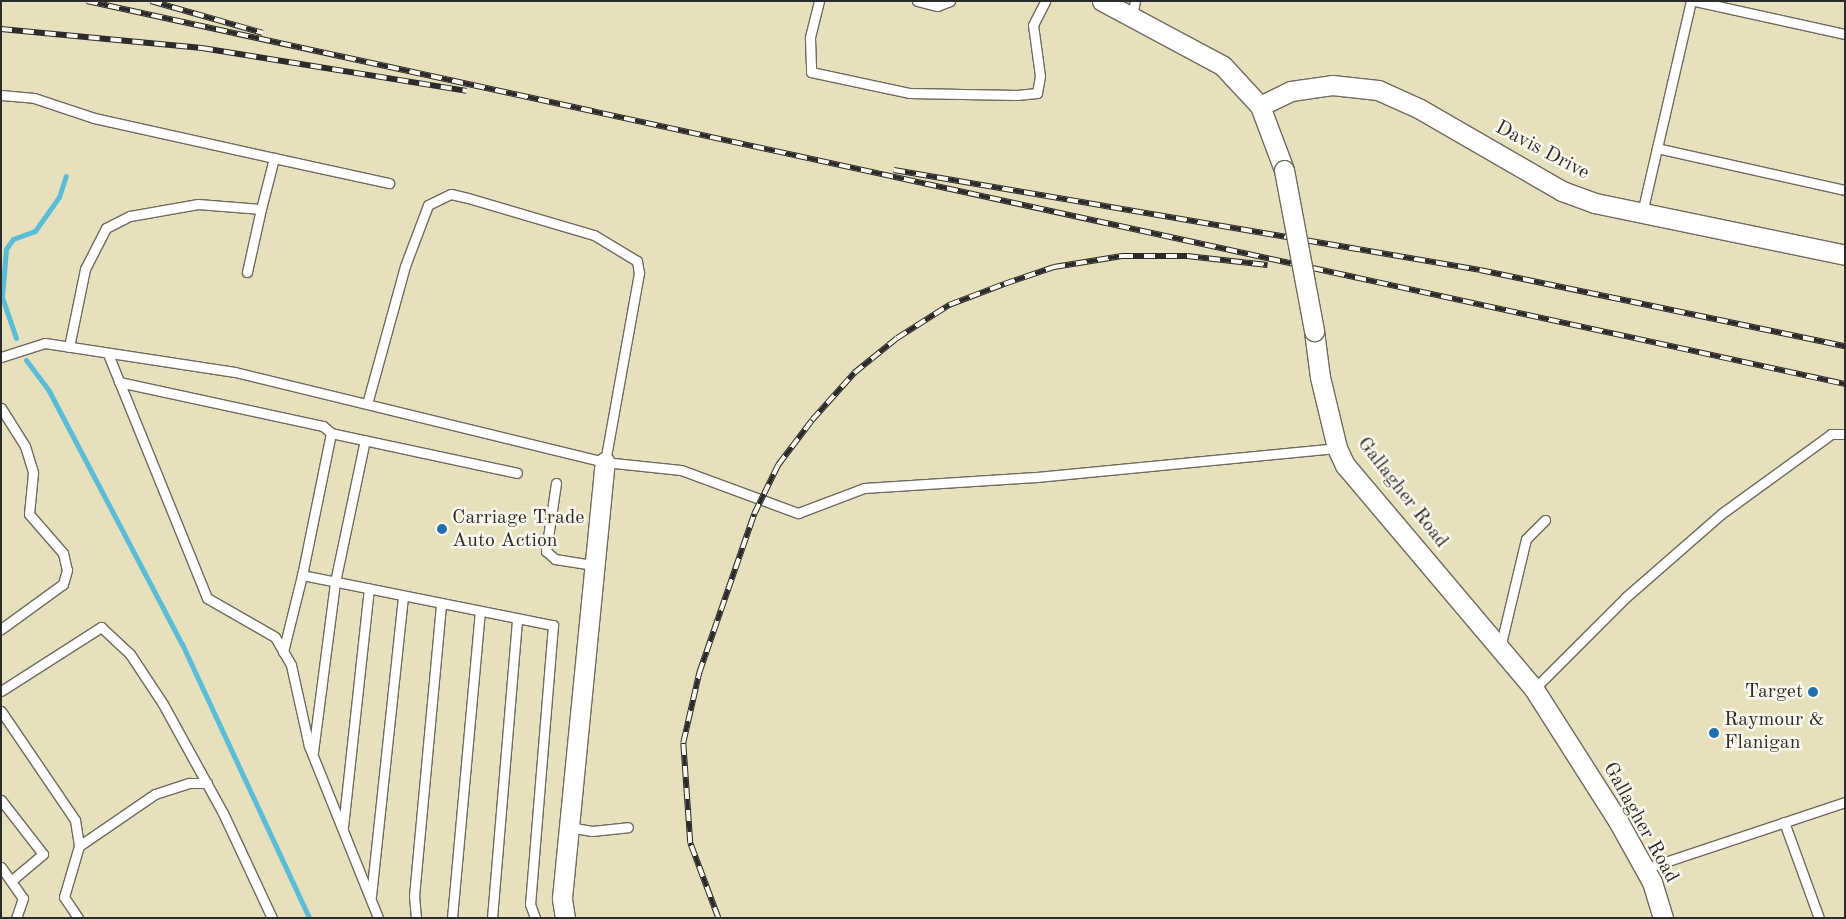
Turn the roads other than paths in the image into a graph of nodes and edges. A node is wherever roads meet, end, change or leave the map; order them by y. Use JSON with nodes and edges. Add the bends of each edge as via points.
{"nodes":[{"id":1,"x":819,"y":1,"type":"edge"},
{"id":2,"x":917,"y":1,"type":"edge"},
{"id":3,"x":950,"y":1,"type":"edge"},
{"id":4,"x":1045,"y":1,"type":"edge"},
{"id":5,"x":1102,"y":1,"type":"edge"},
{"id":6,"x":1691,"y":1,"type":"edge"},
{"id":7,"x":1695,"y":1,"type":"edge"},
{"id":8,"x":1133,"y":8,"type":"edge"},
{"id":9,"x":1845,"y":34,"type":"edge"},
{"id":10,"x":1,"y":95,"type":"edge"},
{"id":11,"x":1260,"y":106,"type":"junction"},
{"id":12,"x":1657,"y":148,"type":"junction"},
{"id":13,"x":274,"y":158,"type":"junction"},
{"id":14,"x":389,"y":183,"type":"dead end"},
{"id":15,"x":1845,"y":190,"type":"edge"},
{"id":16,"x":261,"y":209,"type":"junction"},
{"id":17,"x":1642,"y":213,"type":"junction"},
{"id":18,"x":1845,"y":255,"type":"edge"},
{"id":19,"x":248,"y":272,"type":"dead end"},
{"id":20,"x":69,"y":347,"type":"junction"},
{"id":21,"x":108,"y":354,"type":"junction"},
{"id":22,"x":1,"y":357,"type":"edge"},
{"id":23,"x":119,"y":382,"type":"junction"},
{"id":24,"x":368,"y":404,"type":"junction"},
{"id":25,"x":1,"y":408,"type":"edge"},
{"id":26,"x":331,"y":433,"type":"junction"},
{"id":27,"x":1845,"y":434,"type":"edge"},
{"id":28,"x":365,"y":440,"type":"junction"},
{"id":29,"x":1337,"y":448,"type":"junction"},
{"id":30,"x":604,"y":462,"type":"junction"},
{"id":31,"x":517,"y":473,"type":"dead end"},
{"id":32,"x":556,"y":483,"type":"dead end"},
{"id":33,"x":1545,"y":520,"type":"dead end"},
{"id":34,"x":594,"y":565,"type":"junction"},
{"id":35,"x":302,"y":575,"type":"junction"},
{"id":36,"x":336,"y":582,"type":"junction"},
{"id":37,"x":369,"y":588,"type":"junction"},
{"id":38,"x":404,"y":596,"type":"junction"},
{"id":39,"x":441,"y":604,"type":"junction"},
{"id":40,"x":480,"y":611,"type":"junction"},
{"id":41,"x":517,"y":619,"type":"junction"},
{"id":42,"x":1,"y":629,"type":"edge"},
{"id":43,"x":1500,"y":648,"type":"junction"},
{"id":44,"x":284,"y":652,"type":"junction"},
{"id":45,"x":1534,"y":689,"type":"junction"},
{"id":46,"x":1,"y":691,"type":"edge"},
{"id":47,"x":1,"y":711,"type":"edge"},
{"id":48,"x":312,"y":754,"type":"junction"},
{"id":49,"x":207,"y":783,"type":"junction"},
{"id":50,"x":1,"y":800,"type":"edge"},
{"id":51,"x":1845,"y":802,"type":"edge"},
{"id":52,"x":1784,"y":822,"type":"junction"},
{"id":53,"x":569,"y":827,"type":"junction"},
{"id":54,"x":628,"y":827,"type":"dead end"},
{"id":55,"x":342,"y":829,"type":"junction"},
{"id":56,"x":79,"y":846,"type":"junction"},
{"id":57,"x":1,"y":867,"type":"edge"},
{"id":58,"x":1644,"y":869,"type":"junction"},
{"id":59,"x":12,"y":880,"type":"junction"},
{"id":60,"x":371,"y":899,"type":"junction"},
{"id":61,"x":16,"y":918,"type":"edge"},
{"id":62,"x":78,"y":918,"type":"edge"},
{"id":63,"x":272,"y":918,"type":"edge"},
{"id":64,"x":378,"y":918,"type":"edge"},
{"id":65,"x":416,"y":918,"type":"edge"},
{"id":66,"x":452,"y":918,"type":"edge"},
{"id":67,"x":492,"y":918,"type":"edge"},
{"id":68,"x":535,"y":918,"type":"edge"},
{"id":69,"x":565,"y":918,"type":"edge"},
{"id":70,"x":1663,"y":918,"type":"edge"},
{"id":71,"x":1819,"y":918,"type":"edge"}],
"edges":[{"from":1,"to":4,"type":"lane","via":[[810,38],[811,72],[909,93],[1018,95],[1037,93],[1040,76],[1033,26]]},
{"from":2,"to":3,"type":"lane","via":[[937,6]]},
{"from":5,"to":8,"type":"street","name":"Gallagher Road"},
{"from":6,"to":12,"type":"lane"},
{"from":7,"to":9,"type":"lane"},
{"from":8,"to":11,"type":"street","name":"Gallagher Road","via":[[1223,66]]},
{"from":10,"to":13,"type":"lane","via":[[34,98],[94,118]]},
{"from":11,"to":17,"type":"street","name":"Davis Drive","via":[[1291,91],[1332,85],[1378,90],[1420,109],[1562,191]]},
{"from":11,"to":29,"type":"street","name":"Gallagher Road","bridge":true,"via":[[1284,170]]},
{"from":12,"to":15,"type":"lane"},
{"from":12,"to":17,"type":"lane"},
{"from":13,"to":14,"type":"lane"},
{"from":13,"to":16,"type":"lane"},
{"from":16,"to":19,"type":"lane"},
{"from":16,"to":20,"type":"lane","via":[[198,204],[130,216],[106,228],[85,269]]},
{"from":17,"to":18,"type":"street","name":"Davis Drive"},
{"from":20,"to":21,"type":"lane"},
{"from":20,"to":22,"type":"lane","via":[[45,343]]},
{"from":21,"to":23,"type":"lane"},
{"from":21,"to":24,"type":"lane","via":[[235,372]]},
{"from":23,"to":26,"type":"lane","via":[[323,426]]},
{"from":23,"to":44,"type":"lane","via":[[207,598],[275,637]]},
{"from":24,"to":30,"type":"lane"},
{"from":24,"to":30,"type":"lane","via":[[405,266],[428,205],[451,194],[468,198],[594,235],[637,261],[639,273]]},
{"from":25,"to":42,"type":"lane","via":[[25,446],[33,473],[29,514],[63,553],[67,570],[63,584]]},
{"from":26,"to":28,"type":"lane"},
{"from":26,"to":35,"type":"lane"},
{"from":27,"to":45,"type":"lane","via":[[1831,434],[1700,531]]},
{"from":28,"to":31,"type":"lane"},
{"from":28,"to":36,"type":"lane"},
{"from":29,"to":30,"type":"lane","via":[[1036,477],[864,488],[798,513],[681,470]]},
{"from":29,"to":43,"type":"street","name":"Gallagher Road","via":[[1345,464]]},
{"from":30,"to":34,"type":"street"},
{"from":32,"to":34,"type":"lane","via":[[546,551],[556,559]]},
{"from":33,"to":43,"type":"lane","via":[[1526,539]]},
{"from":34,"to":53,"type":"street"},
{"from":35,"to":36,"type":"lane"},
{"from":35,"to":44,"type":"lane"},
{"from":36,"to":37,"type":"lane"},
{"from":36,"to":48,"type":"lane"},
{"from":37,"to":38,"type":"lane"},
{"from":37,"to":55,"type":"lane"},
{"from":38,"to":39,"type":"lane"},
{"from":38,"to":60,"type":"lane"},
{"from":39,"to":40,"type":"lane"},
{"from":39,"to":65,"type":"lane","via":[[414,896]]},
{"from":40,"to":41,"type":"lane"},
{"from":40,"to":66,"type":"lane"},
{"from":41,"to":67,"type":"lane"},
{"from":41,"to":68,"type":"lane","via":[[554,625],[530,904]]},
{"from":43,"to":45,"type":"street","name":"Gallagher Road"},
{"from":44,"to":48,"type":"lane","via":[[291,666]]},
{"from":45,"to":58,"type":"street","name":"Gallagher Road"},
{"from":46,"to":49,"type":"lane","via":[[101,627],[130,654]]},
{"from":47,"to":56,"type":"lane","via":[[75,820]]},
{"from":48,"to":55,"type":"lane"},
{"from":49,"to":56,"type":"lane","via":[[189,783],[155,794]]},
{"from":49,"to":63,"type":"lane"},
{"from":50,"to":59,"type":"lane","via":[[43,854]]},
{"from":51,"to":52,"type":"lane"},
{"from":52,"to":58,"type":"lane"},
{"from":52,"to":71,"type":"lane"},
{"from":53,"to":54,"type":"lane","via":[[592,831]]},
{"from":53,"to":69,"type":"street","via":[[562,898]]},
{"from":55,"to":60,"type":"lane"},
{"from":56,"to":62,"type":"lane","via":[[64,897]]},
{"from":57,"to":59,"type":"lane"},
{"from":58,"to":70,"type":"street","name":"Gallagher Road"},
{"from":59,"to":61,"type":"lane","via":[[23,898]]},
{"from":60,"to":64,"type":"lane"}]}
